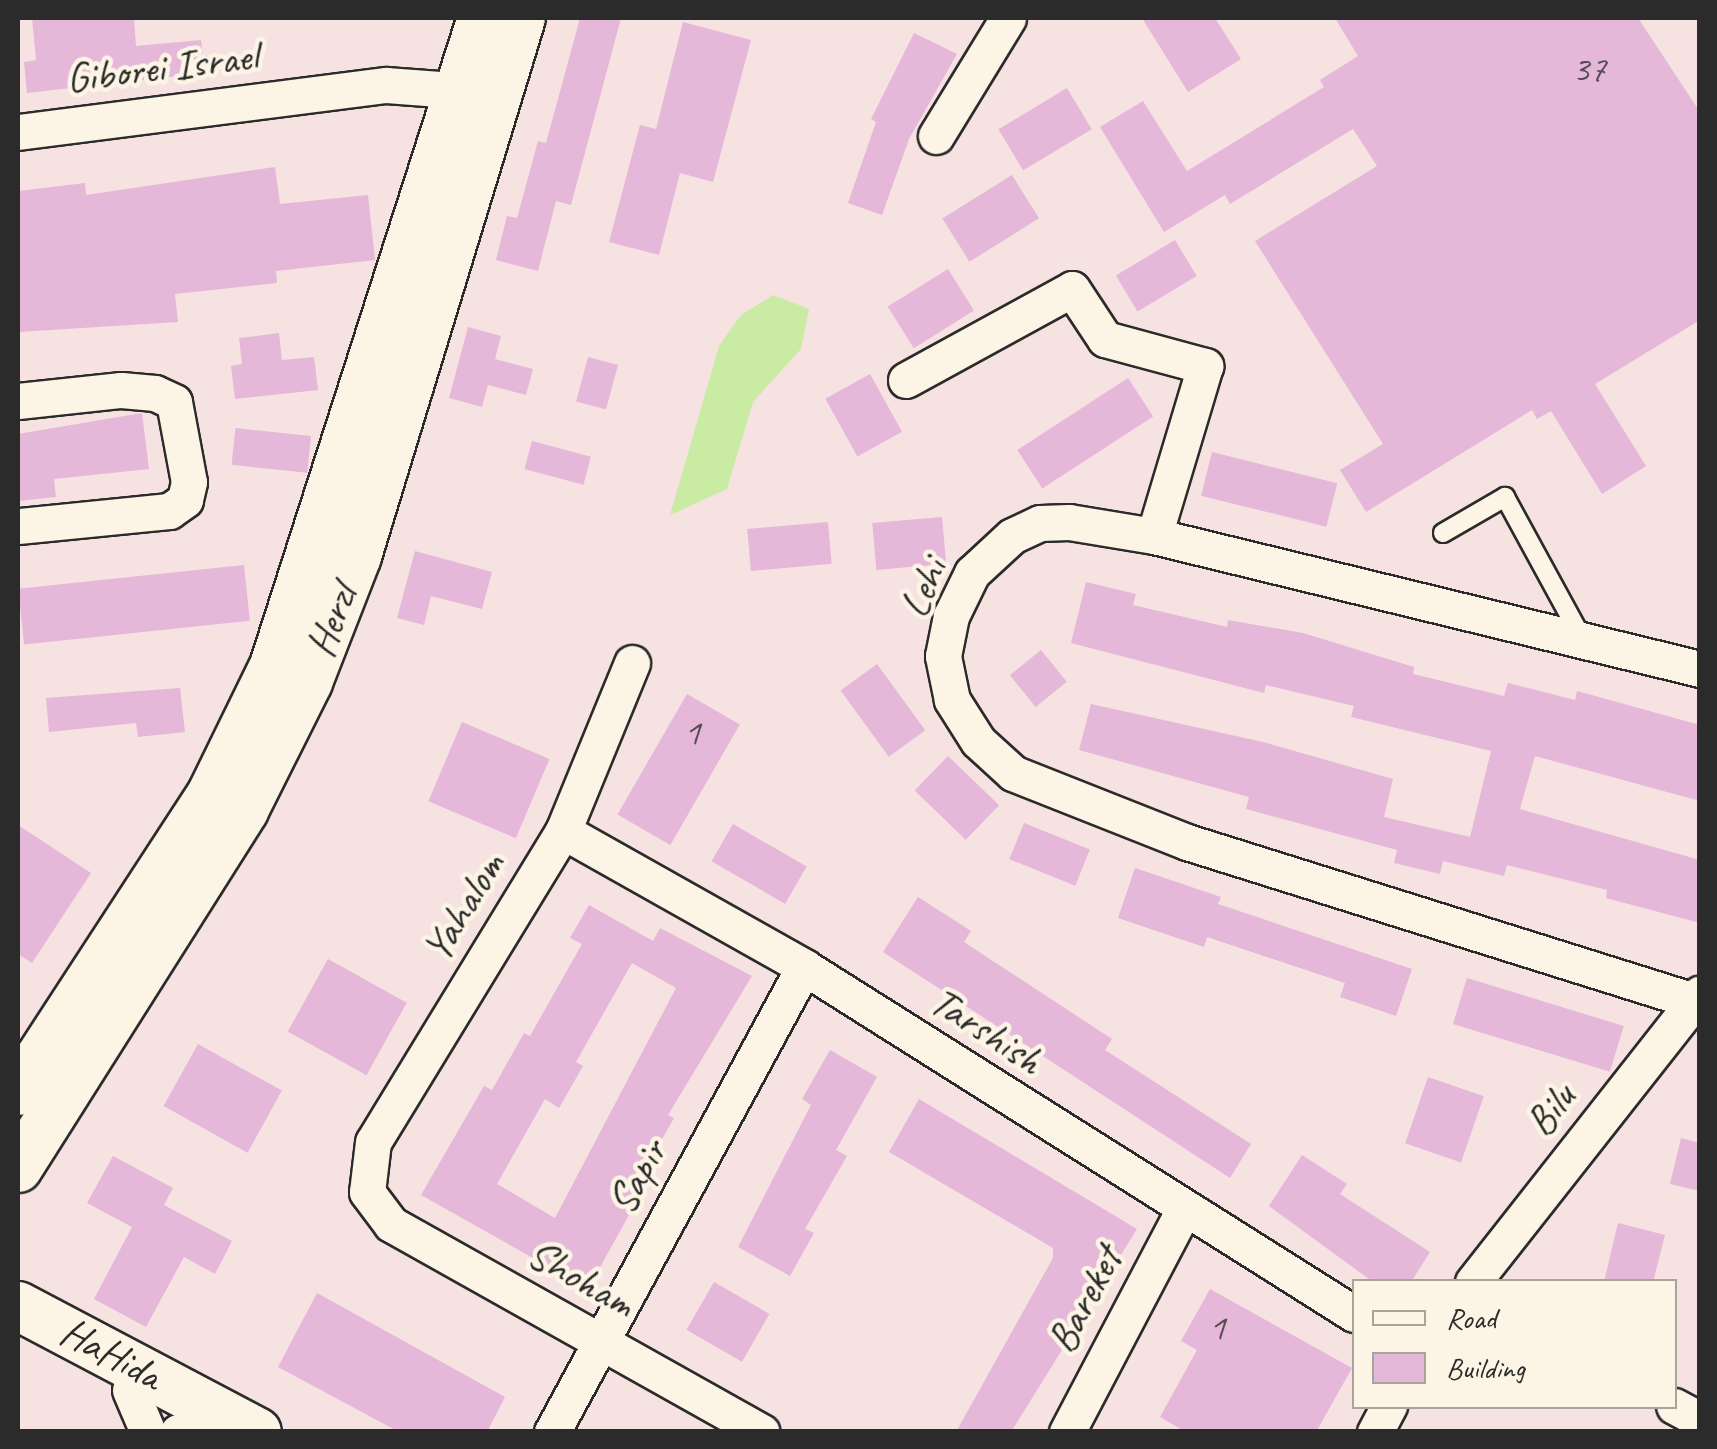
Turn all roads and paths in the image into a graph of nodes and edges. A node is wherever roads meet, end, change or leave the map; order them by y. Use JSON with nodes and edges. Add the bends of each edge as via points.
{"nodes":[{"id":1,"x":482,"y":18,"type":"edge"},
{"id":2,"x":521,"y":18,"type":"edge"},
{"id":3,"x":1008,"y":18,"type":"edge"},
{"id":4,"x":478,"y":91,"type":"junction"},
{"id":5,"x":18,"y":132,"type":"edge"},
{"id":6,"x":936,"y":136,"type":"dead end"},
{"id":7,"x":906,"y":380,"type":"dead end"},
{"id":8,"x":18,"y":402,"type":"edge"},
{"id":9,"x":18,"y":526,"type":"edge"},
{"id":10,"x":1443,"y":533,"type":"dead end"},
{"id":11,"x":1154,"y":536,"type":"junction"},
{"id":12,"x":1583,"y":640,"type":"junction"},
{"id":13,"x":632,"y":663,"type":"dead end"},
{"id":14,"x":1700,"y":669,"type":"edge"},
{"id":15,"x":562,"y":832,"type":"junction"},
{"id":16,"x":804,"y":967,"type":"junction"},
{"id":17,"x":1697,"y":998,"type":"edge"},
{"id":18,"x":18,"y":1091,"type":"edge"},
{"id":19,"x":18,"y":1168,"type":"edge"},
{"id":20,"x":367,"y":1192,"type":"joint"},
{"id":21,"x":1183,"y":1211,"type":"junction"},
{"id":22,"x":1475,"y":1279,"type":"edge"},
{"id":23,"x":18,"y":1306,"type":"edge"},
{"id":24,"x":1352,"y":1313,"type":"edge"},
{"id":25,"x":18,"y":1336,"type":"edge"},
{"id":26,"x":599,"y":1341,"type":"junction"},
{"id":27,"x":1677,"y":1408,"type":"edge"},
{"id":28,"x":1388,"y":1409,"type":"edge"},
{"id":29,"x":139,"y":1410,"type":"edge"},
{"id":30,"x":1700,"y":1420,"type":"edge"},
{"id":31,"x":196,"y":1430,"type":"edge"},
{"id":32,"x":257,"y":1432,"type":"edge"},
{"id":33,"x":552,"y":1432,"type":"edge"},
{"id":34,"x":762,"y":1432,"type":"edge"},
{"id":35,"x":1067,"y":1432,"type":"edge"},
{"id":36,"x":1375,"y":1432,"type":"edge"}],
"edges":[{"from":1,"to":4,"type":"main road","name":"Herzl"},
{"from":2,"to":4,"type":"main road","name":"Herzl"},
{"from":3,"to":6,"type":"street"},
{"from":4,"to":5,"type":"street","name":"Giborei Israel","via":[[386,85]]},
{"from":4,"to":18,"type":"main road","name":"Herzl","via":[[274,666],[212,794]]},
{"from":4,"to":19,"type":"main road","name":"Herzl","via":[[363,538],[308,682],[244,810]]},
{"from":7,"to":11,"type":"street","via":[[1072,289],[1105,339],[1205,366]]},
{"from":8,"to":9,"type":"street","via":[[122,390],[174,402],[189,482],[184,500],[169,512]]},
{"from":10,"to":12,"type":"lane","via":[[1505,498]]},
{"from":11,"to":12,"type":"street","name":"Lehi"},
{"from":11,"to":17,"type":"street","name":"Lehi","via":[[1040,523],[1012,536],[972,574],[951,616],[944,656],[952,700],[978,741],[1013,773],[1188,842]]},
{"from":12,"to":14,"type":"street","name":"Lehi"},
{"from":13,"to":15,"type":"street","name":"Yahalom"},
{"from":15,"to":16,"type":"street","name":"Tarshish"},
{"from":15,"to":20,"type":"street","name":"Yahalom","via":[[374,1142]]},
{"from":16,"to":21,"type":"street","name":"Tarshish"},
{"from":16,"to":26,"type":"street","name":"Sapir"},
{"from":17,"to":22,"type":"street","name":"Bilu"},
{"from":20,"to":26,"type":"street","name":"Shoham","via":[[391,1224]]},
{"from":21,"to":24,"type":"street","name":"Tarshish"},
{"from":21,"to":35,"type":"street","name":"Bareket"},
{"from":23,"to":32,"type":"main road","name":"HaHida"},
{"from":25,"to":29,"type":"main road","name":"HaHida"},
{"from":26,"to":33,"type":"street","name":"Sapir"},
{"from":26,"to":34,"type":"street","name":"Shoham"},
{"from":27,"to":30,"type":"street"},
{"from":28,"to":36,"type":"street"},
{"from":29,"to":31,"type":"main road","name":"HaHida"}]}
